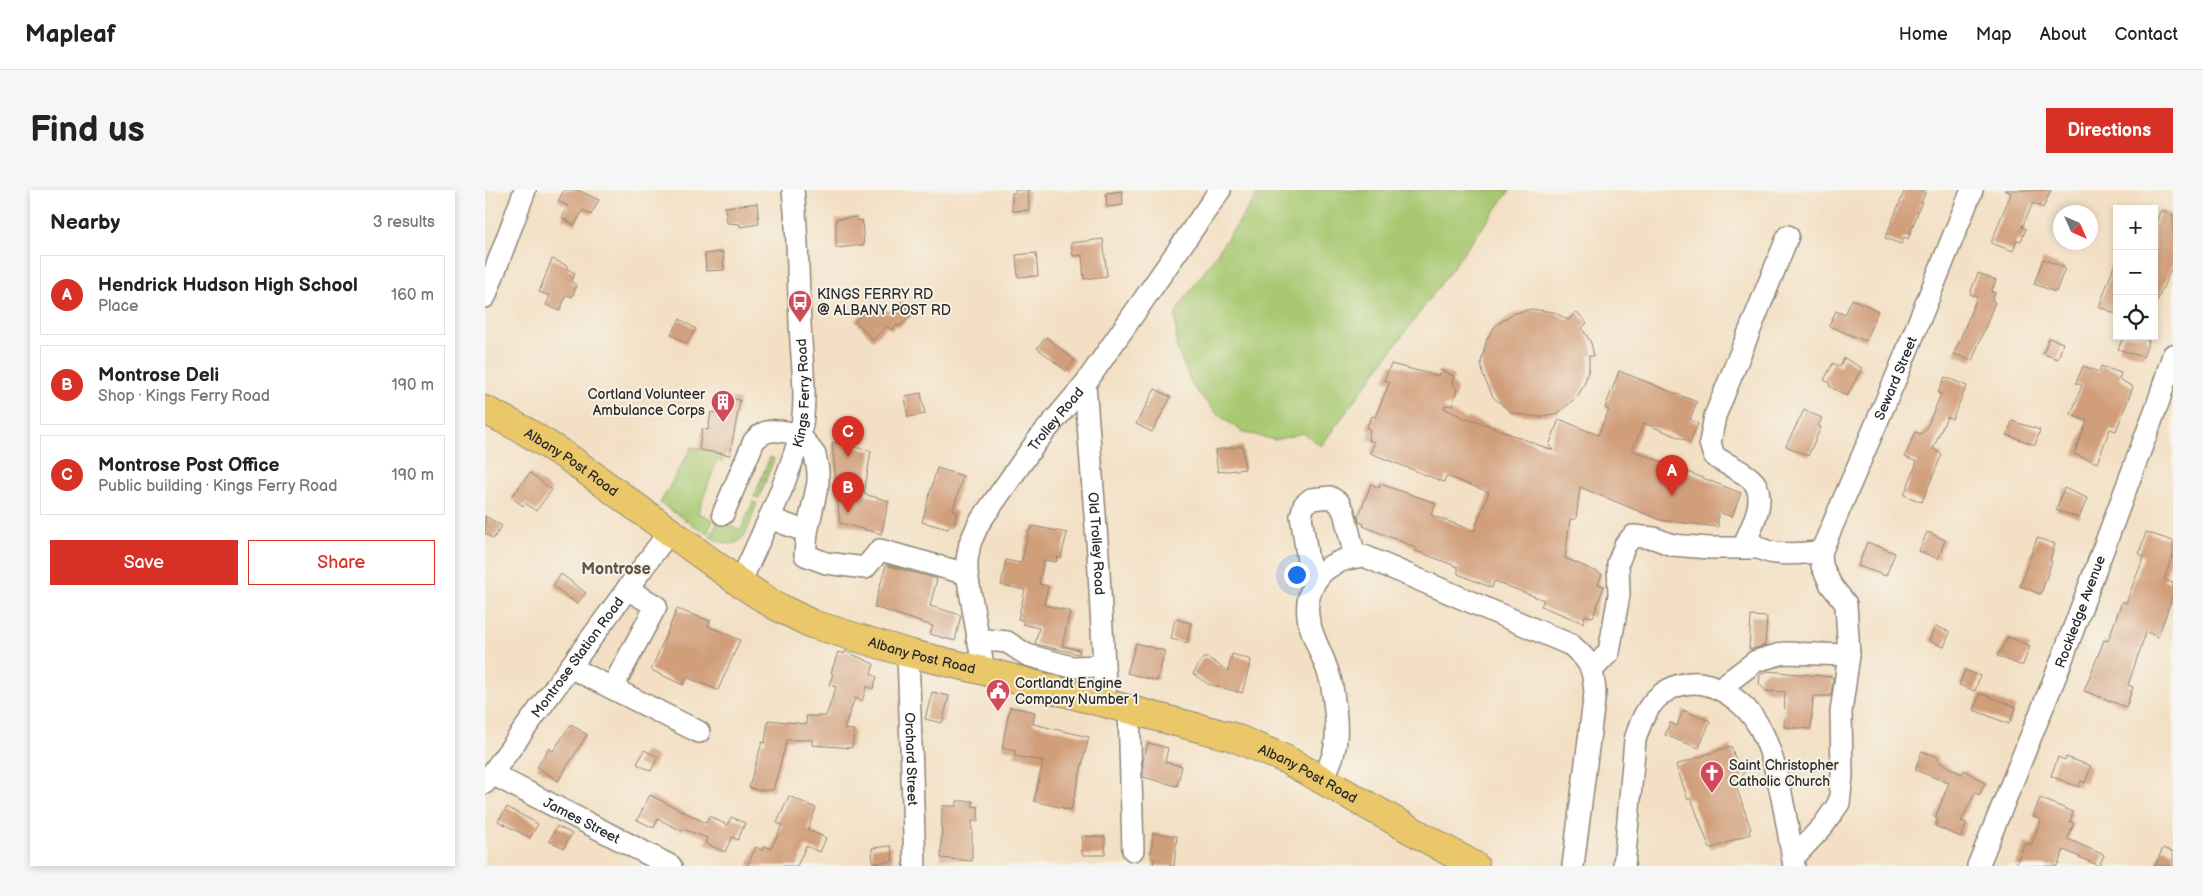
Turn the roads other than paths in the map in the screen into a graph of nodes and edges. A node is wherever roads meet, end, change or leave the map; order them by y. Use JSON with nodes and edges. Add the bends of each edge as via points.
{"nodes":[{"id":1,"x":525,"y":190,"type":"edge"},
{"id":2,"x":793,"y":190,"type":"edge"},
{"id":3,"x":1220,"y":190,"type":"edge"},
{"id":4,"x":1972,"y":190,"type":"edge"},
{"id":5,"x":1788,"y":236,"type":"dead end"},
{"id":6,"x":485,"y":297,"type":"edge"},
{"id":7,"x":2173,"y":355,"type":"edge"},
{"id":8,"x":1085,"y":384,"type":"junction"},
{"id":9,"x":485,"y":410,"type":"edge"},
{"id":10,"x":799,"y":434,"type":"junction"},
{"id":11,"x":723,"y":514,"type":"dead end"},
{"id":12,"x":769,"y":518,"type":"junction"},
{"id":13,"x":669,"y":532,"type":"junction"},
{"id":14,"x":807,"y":532,"type":"junction"},
{"id":15,"x":1757,"y":548,"type":"junction"},
{"id":16,"x":1355,"y":557,"type":"junction"},
{"id":17,"x":1822,"y":559,"type":"junction"},
{"id":18,"x":967,"y":574,"type":"junction"},
{"id":19,"x":1317,"y":578,"type":"junction"},
{"id":20,"x":740,"y":583,"type":"junction"},
{"id":21,"x":627,"y":589,"type":"junction"},
{"id":22,"x":977,"y":639,"type":"junction"},
{"id":23,"x":908,"y":653,"type":"junction"},
{"id":24,"x":1849,"y":655,"type":"junction"},
{"id":25,"x":1104,"y":666,"type":"junction"},
{"id":26,"x":570,"y":667,"type":"junction"},
{"id":27,"x":1072,"y":667,"type":"junction"},
{"id":28,"x":1024,"y":668,"type":"junction"},
{"id":29,"x":1593,"y":670,"type":"junction"},
{"id":30,"x":984,"y":671,"type":"junction"},
{"id":31,"x":612,"y":688,"type":"junction"},
{"id":32,"x":1719,"y":689,"type":"junction"},
{"id":33,"x":1069,"y":693,"type":"junction"},
{"id":34,"x":1118,"y":706,"type":"junction"},
{"id":35,"x":699,"y":732,"type":"dead end"},
{"id":36,"x":489,"y":779,"type":"edge"},
{"id":37,"x":1323,"y":780,"type":"junction"},
{"id":38,"x":1133,"y":850,"type":"dead end"},
{"id":39,"x":1793,"y":862,"type":"edge"},
{"id":40,"x":671,"y":866,"type":"edge"},
{"id":41,"x":915,"y":866,"type":"edge"},
{"id":42,"x":1475,"y":866,"type":"edge"},
{"id":43,"x":1573,"y":866,"type":"edge"},
{"id":44,"x":1624,"y":866,"type":"edge"},
{"id":45,"x":1979,"y":866,"type":"edge"}],
"edges":[{"from":1,"to":6,"type":"street"},
{"from":2,"to":10,"type":"street","name":"Kings Ferry Road","via":[[798,232],[804,379]]},
{"from":3,"to":8,"type":"street","name":"Trolley Road"},
{"from":4,"to":17,"type":"street","name":"Seward Street"},
{"from":5,"to":15,"type":"street","via":[[1715,416],[1710,443],[1714,456],[1753,480],[1759,495],[1757,516],[1747,538]]},
{"from":7,"to":45,"type":"street","name":"Rockledge Avenue","via":[[2058,670]]},
{"from":8,"to":18,"type":"street","name":"Trolley Road","via":[[1037,441],[979,523],[970,543]]},
{"from":8,"to":25,"type":"street","name":"Old Trolley Road"},
{"from":9,"to":13,"type":"main road","name":"Albany Post Road","via":[[569,458]]},
{"from":10,"to":11,"type":"street","via":[[761,432],[754,441]]},
{"from":10,"to":12,"type":"street","name":"Kings Ferry Road"},
{"from":10,"to":14,"type":"street","via":[[815,455],[818,470]]},
{"from":12,"to":14,"type":"street"},
{"from":12,"to":20,"type":"street","name":"Kings Ferry Road"},
{"from":13,"to":20,"type":"main road","name":"Albany Post Road"},
{"from":13,"to":21,"type":"street","name":"Montrose Station Road"},
{"from":14,"to":18,"type":"street","via":[[805,555],[826,563],[865,568],[880,550]]},
{"from":15,"to":17,"type":"street","via":[[1771,554]]},
{"from":15,"to":29,"type":"street","via":[[1672,545],[1654,538],[1633,536],[1625,545],[1618,563],[1619,595],[1609,652]]},
{"from":16,"to":19,"type":"street","via":[[1327,568]]},
{"from":16,"to":19,"type":"street","via":[[1339,504],[1330,497],[1311,498],[1304,505],[1301,516],[1308,561]]},
{"from":16,"to":29,"type":"street","via":[[1364,556],[1571,645]]},
{"from":17,"to":24,"type":"street","via":[[1831,585],[1846,604]]},
{"from":18,"to":22,"type":"street","name":"Trolley Road"},
{"from":19,"to":37,"type":"street","via":[[1306,608],[1332,685],[1335,724],[1335,750]]},
{"from":20,"to":23,"type":"main road","name":"Albany Post Road","via":[[812,624]]},
{"from":21,"to":26,"type":"street","name":"Montrose Station Road"},
{"from":21,"to":31,"type":"street","via":[[656,606]]},
{"from":22,"to":28,"type":"street","via":[[1007,642]]},
{"from":22,"to":30,"type":"street","name":"Trolley Road"},
{"from":23,"to":30,"type":"main road","name":"Albany Post Road"},
{"from":23,"to":41,"type":"street","name":"Orchard Street"},
{"from":24,"to":32,"type":"street","via":[[1784,653],[1755,661]]},
{"from":24,"to":39,"type":"street","via":[[1841,712],[1839,803]]},
{"from":25,"to":27,"type":"street"},
{"from":25,"to":34,"type":"street","name":"Old Trolley Road"},
{"from":26,"to":31,"type":"street"},
{"from":26,"to":36,"type":"street","name":"Montrose Station Road"},
{"from":27,"to":28,"type":"street"},
{"from":27,"to":33,"type":"street"},
{"from":28,"to":30,"type":"main road","name":"Albany Post Road"},
{"from":28,"to":33,"type":"main road","name":"Albany Post Road"},
{"from":29,"to":43,"type":"street","via":[[1595,692]]},
{"from":31,"to":35,"type":"street"},
{"from":32,"to":39,"type":"street","via":[[1749,712],[1761,730],[1774,766]]},
{"from":32,"to":44,"type":"street","via":[[1698,682],[1681,684],[1652,702],[1640,722],[1635,740]]},
{"from":33,"to":34,"type":"main road","name":"Albany Post Road"},
{"from":34,"to":37,"type":"main road","name":"Albany Post Road","via":[[1233,737],[1285,758]]},
{"from":34,"to":38,"type":"street","name":"Old Trolley Road"},
{"from":36,"to":40,"type":"street","name":"James Street"},
{"from":37,"to":42,"type":"main road","name":"Albany Post Road"}]}
